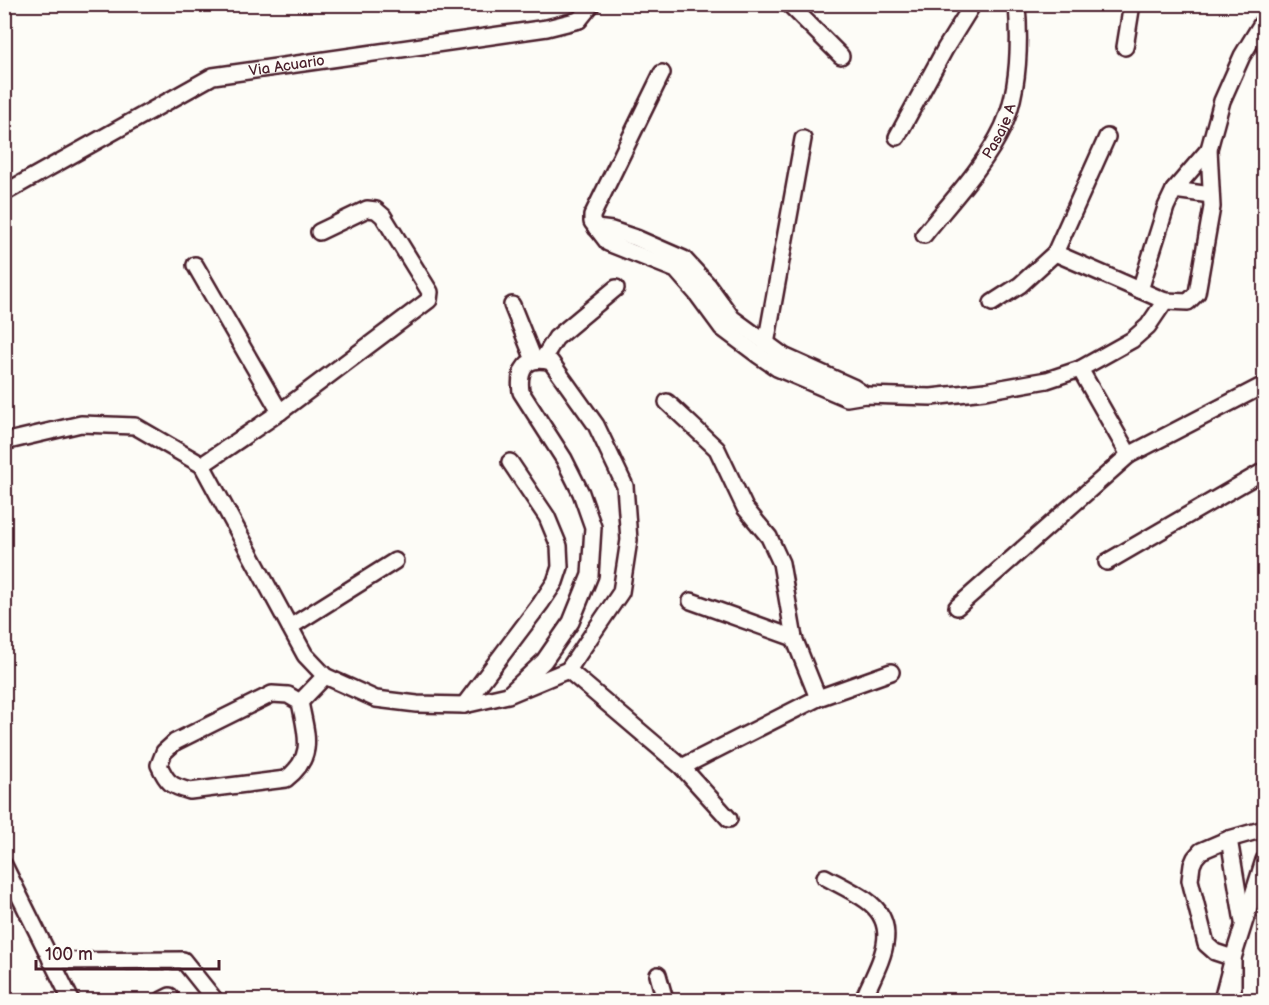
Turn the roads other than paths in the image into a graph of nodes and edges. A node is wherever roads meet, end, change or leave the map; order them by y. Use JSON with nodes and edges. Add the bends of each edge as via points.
{"nodes":[{"id":1,"x":573,"y":4,"type":"edge"},
{"id":2,"x":592,"y":4,"type":"edge"},
{"id":3,"x":789,"y":4,"type":"edge"},
{"id":4,"x":973,"y":4,"type":"edge"},
{"id":5,"x":1017,"y":4,"type":"edge"},
{"id":6,"x":1132,"y":4,"type":"edge"},
{"id":7,"x":1264,"y":20,"type":"edge"},
{"id":8,"x":579,"y":21,"type":"junction"},
{"id":9,"x":1125,"y":47,"type":"dead end"},
{"id":10,"x":841,"y":56,"type":"dead end"},
{"id":11,"x":662,"y":73,"type":"dead end"},
{"id":12,"x":897,"y":137,"type":"dead end"},
{"id":13,"x":1107,"y":137,"type":"dead end"},
{"id":14,"x":803,"y":139,"type":"dead end"},
{"id":15,"x":1209,"y":149,"type":"junction"},
{"id":16,"x":1174,"y":190,"type":"junction"},
{"id":17,"x":4,"y":193,"type":"edge"},
{"id":18,"x":1211,"y":195,"type":"junction"},
{"id":19,"x":596,"y":228,"type":"junction"},
{"id":20,"x":319,"y":232,"type":"dead end"},
{"id":21,"x":924,"y":235,"type":"dead end"},
{"id":22,"x":1055,"y":253,"type":"junction"},
{"id":23,"x":195,"y":265,"type":"dead end"},
{"id":24,"x":616,"y":288,"type":"dead end"},
{"id":25,"x":1140,"y":290,"type":"junction"},
{"id":26,"x":1165,"y":301,"type":"junction"},
{"id":27,"x":992,"y":303,"type":"dead end"},
{"id":28,"x":512,"y":305,"type":"dead end"},
{"id":29,"x":766,"y":344,"type":"junction"},
{"id":30,"x":538,"y":360,"type":"junction"},
{"id":31,"x":1080,"y":369,"type":"junction"},
{"id":32,"x":1264,"y":385,"type":"edge"},
{"id":33,"x":865,"y":395,"type":"junction"},
{"id":34,"x":667,"y":402,"type":"dead end"},
{"id":35,"x":280,"y":412,"type":"junction"},
{"id":36,"x":4,"y":442,"type":"edge"},
{"id":37,"x":1129,"y":455,"type":"junction"},
{"id":38,"x":510,"y":462,"type":"dead end"},
{"id":39,"x":202,"y":465,"type":"junction"},
{"id":40,"x":1264,"y":471,"type":"edge"},
{"id":41,"x":395,"y":561,"type":"dead end"},
{"id":42,"x":1107,"y":562,"type":"dead end"},
{"id":43,"x":691,"y":601,"type":"dead end"},
{"id":44,"x":957,"y":607,"type":"dead end"},
{"id":45,"x":290,"y":627,"type":"junction"},
{"id":46,"x":794,"y":638,"type":"junction"},
{"id":47,"x":568,"y":670,"type":"junction"},
{"id":48,"x":891,"y":672,"type":"dead end"},
{"id":49,"x":325,"y":676,"type":"junction"},
{"id":50,"x":508,"y":695,"type":"junction"},
{"id":51,"x":818,"y":698,"type":"junction"},
{"id":52,"x":300,"y":702,"type":"junction"},
{"id":53,"x":464,"y":705,"type":"junction"},
{"id":54,"x":682,"y":767,"type":"junction"},
{"id":55,"x":729,"y":819,"type":"dead end"},
{"id":56,"x":1264,"y":829,"type":"edge"},
{"id":57,"x":1229,"y":839,"type":"junction"},
{"id":58,"x":1264,"y":860,"type":"edge"},
{"id":59,"x":4,"y":865,"type":"edge"},
{"id":60,"x":825,"y":877,"type":"dead end"},
{"id":61,"x":1243,"y":926,"type":"junction"},
{"id":62,"x":1233,"y":958,"type":"junction"},
{"id":63,"x":51,"y":961,"type":"junction"},
{"id":64,"x":658,"y":975,"type":"dead end"},
{"id":65,"x":71,"y":1000,"type":"edge"},
{"id":66,"x":215,"y":1000,"type":"edge"},
{"id":67,"x":665,"y":1000,"type":"edge"},
{"id":68,"x":863,"y":1000,"type":"edge"},
{"id":69,"x":1222,"y":1000,"type":"edge"},
{"id":70,"x":1233,"y":1000,"type":"edge"}],
"edges":[{"from":1,"to":8,"type":"street"},
{"from":2,"to":8,"type":"street"},
{"from":3,"to":10,"type":"street"},
{"from":4,"to":12,"type":"street"},
{"from":5,"to":21,"type":"street","name":"Pasaje A","via":[[1012,98],[1003,127],[982,161]]},
{"from":6,"to":9,"type":"street"},
{"from":7,"to":15,"type":"street","via":[[1222,100]]},
{"from":8,"to":17,"type":"street","name":"Via Acuario","via":[[213,76]]},
{"from":11,"to":19,"type":"street","via":[[592,216]]},
{"from":13,"to":22,"type":"street"},
{"from":14,"to":29,"type":"street"},
{"from":15,"to":16,"type":"street"},
{"from":15,"to":18,"type":"street"},
{"from":16,"to":18,"type":"street"},
{"from":16,"to":25,"type":"street"},
{"from":18,"to":26,"type":"street","via":[[1197,293],[1188,303]]},
{"from":19,"to":29,"type":"street","via":[[620,232],[684,259],[732,318]]},
{"from":19,"to":33,"type":"street","via":[[608,243],[676,270],[722,328],[777,368],[847,398]]},
{"from":20,"to":35,"type":"street","via":[[367,209],[376,210],[430,292],[429,300]]},
{"from":22,"to":25,"type":"street"},
{"from":22,"to":27,"type":"street","via":[[1020,285]]},
{"from":23,"to":35,"type":"street"},
{"from":24,"to":30,"type":"street","via":[[556,338]]},
{"from":25,"to":26,"type":"street"},
{"from":26,"to":31,"type":"street","via":[[1148,326],[1132,340]]},
{"from":28,"to":30,"type":"street"},
{"from":29,"to":33,"type":"street"},
{"from":30,"to":47,"type":"street","via":[[551,362],[596,425],[625,486],[629,540],[621,592]]},
{"from":30,"to":50,"type":"street","via":[[526,364],[519,379],[521,392],[581,493],[593,527],[590,575],[571,622],[544,661]]},
{"from":31,"to":33,"type":"street","via":[[1047,380],[985,391],[931,397]]},
{"from":31,"to":37,"type":"street"},
{"from":32,"to":37,"type":"street"},
{"from":34,"to":46,"type":"street","via":[[717,449],[746,508],[769,537],[781,563]]},
{"from":35,"to":39,"type":"street"},
{"from":36,"to":39,"type":"street","via":[[81,424],[135,426]]},
{"from":37,"to":44,"type":"street"},
{"from":38,"to":53,"type":"street","via":[[547,517],[559,546],[560,567],[541,603]]},
{"from":39,"to":45,"type":"street"},
{"from":40,"to":42,"type":"street"},
{"from":41,"to":45,"type":"street"},
{"from":43,"to":46,"type":"street"},
{"from":45,"to":49,"type":"street","via":[[306,655]]},
{"from":46,"to":51,"type":"street"},
{"from":47,"to":50,"type":"street"},
{"from":47,"to":54,"type":"street"},
{"from":48,"to":51,"type":"street"},
{"from":49,"to":52,"type":"street"},
{"from":49,"to":53,"type":"street","via":[[376,699]]},
{"from":50,"to":53,"type":"street"},
{"from":51,"to":54,"type":"street"},
{"from":52,"to":52,"type":"street","via":[[308,746],[305,759],[286,779],[190,791],[166,779],[159,765],[164,752],[176,742],[272,694],[288,695]]},
{"from":54,"to":55,"type":"street"},
{"from":56,"to":57,"type":"street"},
{"from":57,"to":61,"type":"street"},
{"from":57,"to":62,"type":"street","via":[[1201,851],[1195,858],[1190,880],[1206,944]]},
{"from":58,"to":61,"type":"street"},
{"from":59,"to":63,"type":"street"},
{"from":60,"to":68,"type":"street","via":[[866,900],[886,923],[884,950]]},
{"from":61,"to":62,"type":"street"},
{"from":62,"to":69,"type":"street"},
{"from":62,"to":70,"type":"street"},
{"from":63,"to":65,"type":"street"},
{"from":63,"to":66,"type":"street","via":[[183,960]]},
{"from":64,"to":67,"type":"street"}]}
